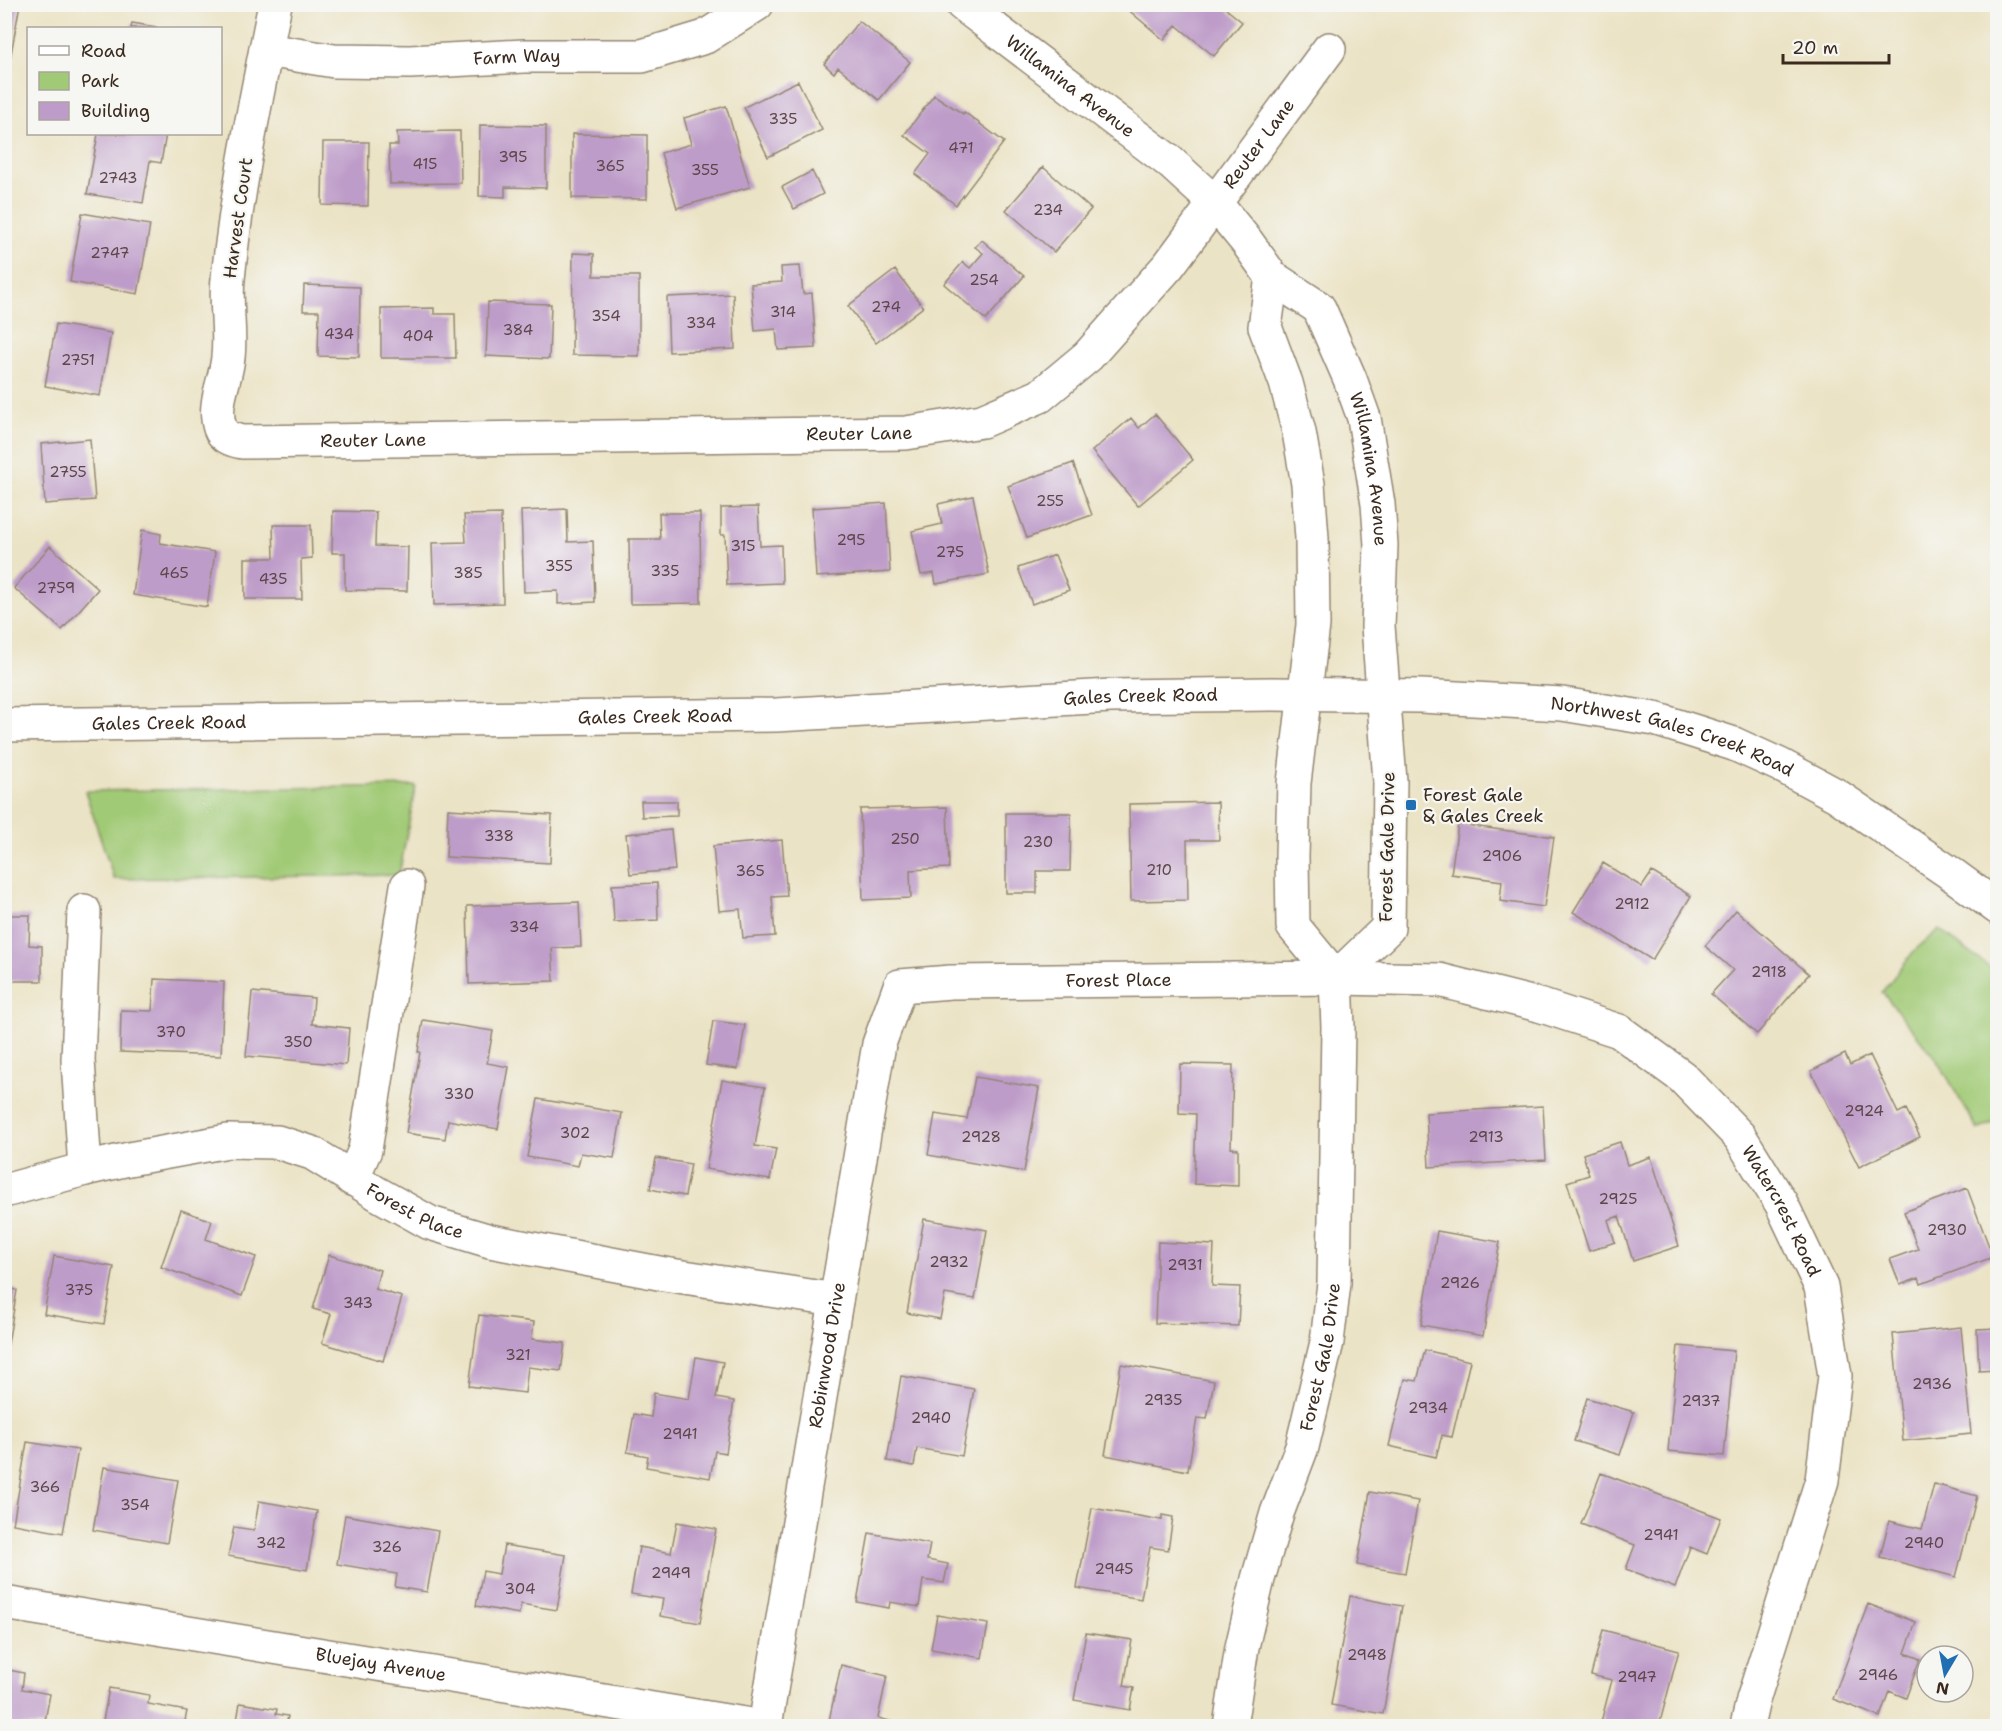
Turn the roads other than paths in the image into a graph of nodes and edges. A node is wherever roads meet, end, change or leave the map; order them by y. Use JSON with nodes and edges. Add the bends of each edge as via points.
{"nodes":[{"id":1,"x":275,"y":4,"type":"edge"},
{"id":2,"x":757,"y":4,"type":"edge"},
{"id":3,"x":962,"y":4,"type":"edge"},
{"id":4,"x":1329,"y":49,"type":"dead end"},
{"id":5,"x":266,"y":50,"type":"junction"},
{"id":6,"x":1215,"y":202,"type":"junction"},
{"id":7,"x":1272,"y":277,"type":"junction"},
{"id":8,"x":221,"y":432,"type":"joint"},
{"id":9,"x":1304,"y":695,"type":"junction"},
{"id":10,"x":1383,"y":696,"type":"junction"},
{"id":11,"x":4,"y":725,"type":"edge"},
{"id":12,"x":406,"y":886,"type":"dead end"},
{"id":13,"x":1998,"y":908,"type":"edge"},
{"id":14,"x":84,"y":911,"type":"dead end"},
{"id":15,"x":1336,"y":978,"type":"junction"},
{"id":16,"x":900,"y":986,"type":"joint"},
{"id":17,"x":85,"y":1168,"type":"junction"},
{"id":18,"x":352,"y":1179,"type":"junction"},
{"id":19,"x":4,"y":1191,"type":"edge"},
{"id":20,"x":836,"y":1300,"type":"junction"},
{"id":21,"x":4,"y":1603,"type":"edge"},
{"id":22,"x":757,"y":1726,"type":"edge"},
{"id":23,"x":765,"y":1726,"type":"edge"},
{"id":24,"x":1230,"y":1726,"type":"edge"},
{"id":25,"x":1747,"y":1726,"type":"edge"}],
"edges":[{"from":1,"to":5,"type":"street","name":"Harvest Court"},
{"from":2,"to":5,"type":"street","name":"Farm Way","via":[[705,37],[642,56],[334,61]]},
{"from":3,"to":6,"type":"street","name":"Willamina Avenue","via":[[1170,162]]},
{"from":4,"to":6,"type":"street","name":"Reuter Lane"},
{"from":5,"to":8,"type":"street","name":"Harvest Court","via":[[234,220],[227,283],[229,356],[217,404]]},
{"from":6,"to":7,"type":"street","name":"Willamina Avenue"},
{"from":6,"to":8,"type":"street","name":"Reuter Lane","via":[[1169,265],[1088,356],[1040,396],[982,421],[906,433],[242,442]]},
{"from":7,"to":9,"type":"street","via":[[1265,327],[1289,393],[1308,484],[1313,625]]},
{"from":7,"to":10,"type":"street","name":"Willamina Avenue","via":[[1320,308],[1364,418],[1381,545],[1378,626]]},
{"from":9,"to":10,"type":"street","name":"Northwest Gales Creek Road"},
{"from":9,"to":11,"type":"street","name":"Gales Creek Road","via":[[1111,696],[776,715]]},
{"from":9,"to":15,"type":"street","via":[[1294,783],[1293,926]]},
{"from":10,"to":13,"type":"street","name":"Northwest Gales Creek Road","via":[[1562,704],[1655,719],[1734,744],[1836,795]]},
{"from":10,"to":15,"type":"street","name":"Forest Gale Drive","via":[[1390,781],[1388,928]]},
{"from":12,"to":18,"type":"street","via":[[365,1150]]},
{"from":14,"to":17,"type":"street","via":[[78,1060]]},
{"from":15,"to":16,"type":"street","name":"Forest Place","via":[[951,982]]},
{"from":15,"to":24,"type":"street","name":"Forest Gale Drive","via":[[1334,1282],[1327,1342],[1302,1447],[1258,1579]]},
{"from":15,"to":25,"type":"street","name":"Watercrest Road","via":[[1439,980],[1539,1005],[1619,1031],[1682,1077],[1740,1137],[1781,1203],[1821,1287],[1835,1376],[1822,1480]]},
{"from":16,"to":20,"type":"street","name":"Robinwood Drive","via":[[879,1044]]},
{"from":17,"to":18,"type":"street","name":"Forest Place","via":[[228,1141],[277,1142],[312,1153]]},
{"from":17,"to":19,"type":"street","name":"Forest Place"},
{"from":18,"to":20,"type":"street","name":"Forest Place","via":[[430,1223],[490,1241],[664,1274]]},
{"from":20,"to":23,"type":"street","name":"Robinwood Drive"},
{"from":21,"to":22,"type":"street","name":"Bluejay Avenue"}]}
